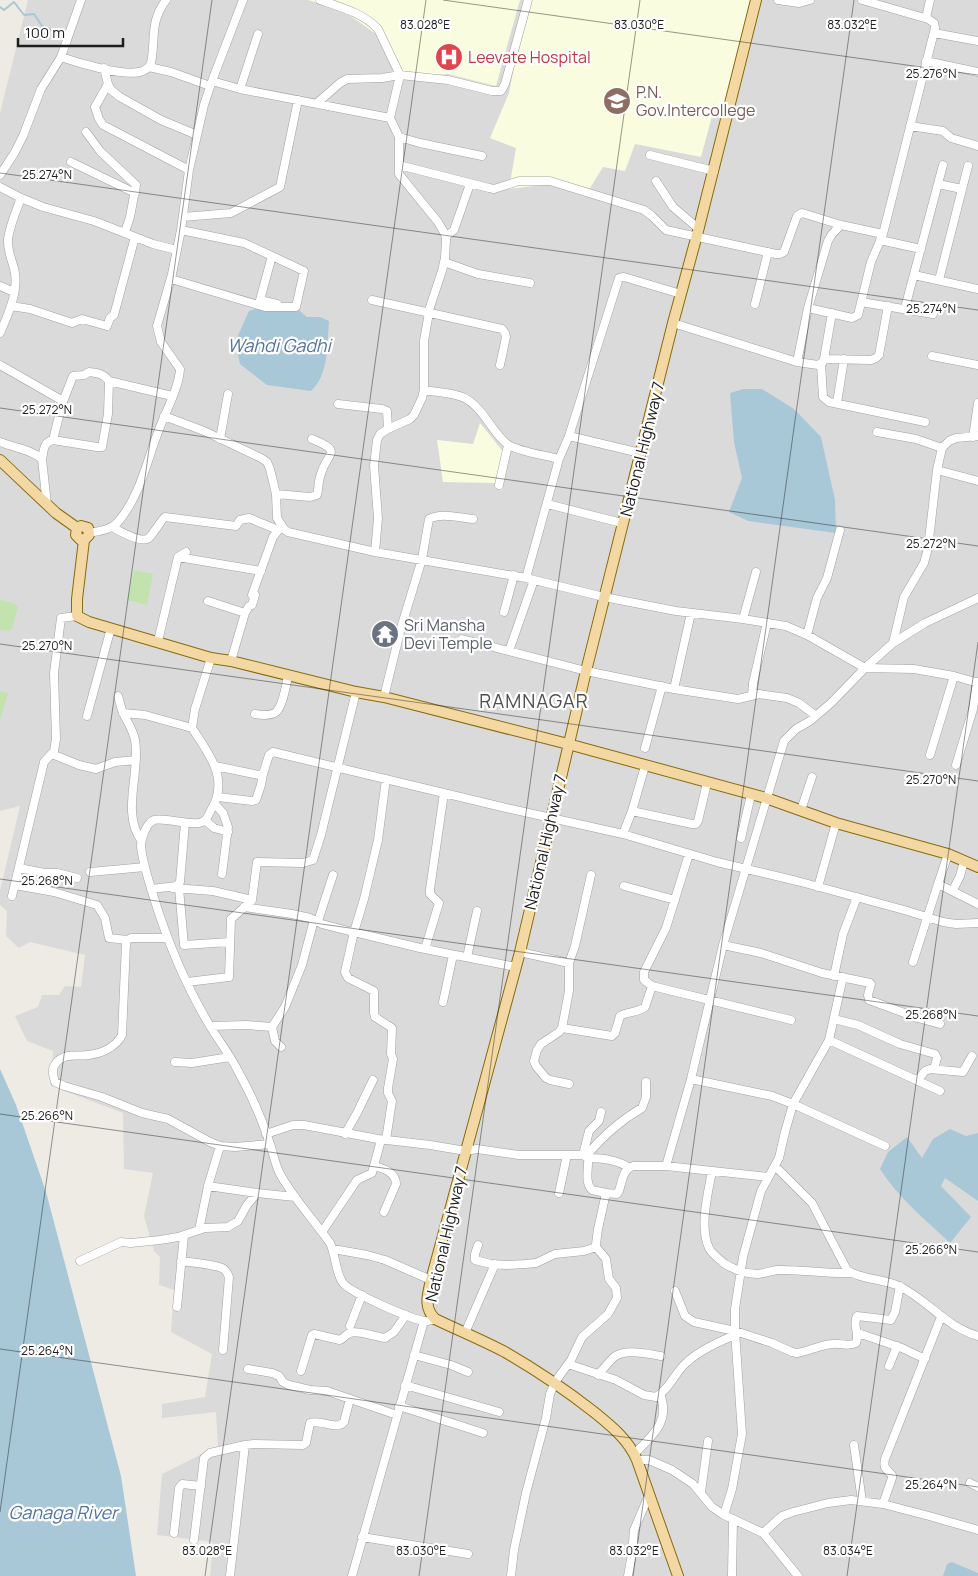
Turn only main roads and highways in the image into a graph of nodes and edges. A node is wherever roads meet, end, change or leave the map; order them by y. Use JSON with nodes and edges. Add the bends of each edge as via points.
{"nodes":[{"id":1,"x":756,"y":0,"type":"edge"},
{"id":2,"x":0,"y":460,"type":"edge"},
{"id":3,"x":568,"y":744,"type":"junction"},
{"id":4,"x":978,"y":867,"type":"edge"},
{"id":5,"x":678,"y":1576,"type":"edge"}],
"edges":[{"from":1,"to":3,"type":"main road","name":"National Highway 7"},
{"from":2,"to":3,"type":"main road","via":[[66,522],[77,528],[76,535],[80,540],[87,537],[77,616],[211,658],[384,697]]},
{"from":3,"to":4,"type":"main road","via":[[766,798],[836,823],[948,854]]},
{"from":3,"to":5,"type":"main road","name":"National Highway 7","via":[[520,952],[427,1305],[435,1319],[555,1382],[630,1445]]}]}
